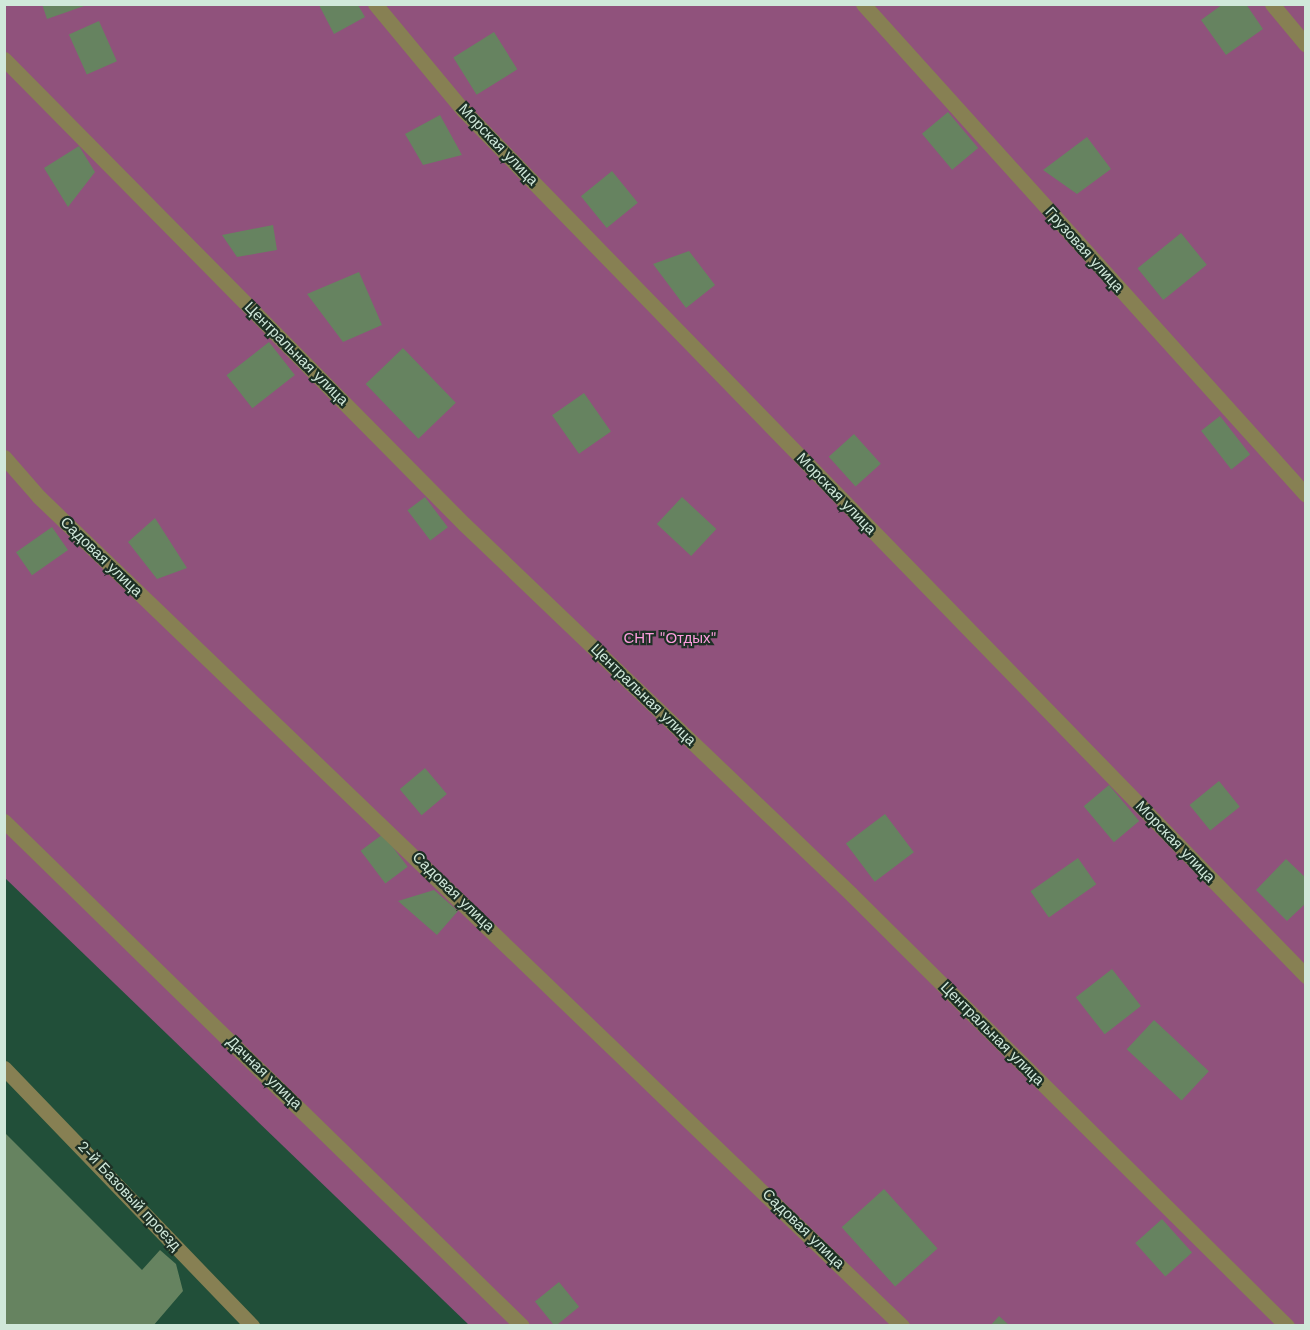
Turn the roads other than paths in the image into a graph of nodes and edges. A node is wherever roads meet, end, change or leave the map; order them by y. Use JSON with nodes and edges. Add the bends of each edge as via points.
{"nodes":[{"id":1,"x":375,"y":4,"type":"edge"},
{"id":2,"x":862,"y":4,"type":"edge"},
{"id":3,"x":1272,"y":4,"type":"edge"},
{"id":4,"x":1305,"y":45,"type":"edge"},
{"id":5,"x":4,"y":59,"type":"edge"},
{"id":6,"x":4,"y":458,"type":"edge"},
{"id":7,"x":1305,"y":495,"type":"edge"},
{"id":8,"x":4,"y":821,"type":"edge"},
{"id":9,"x":1305,"y":976,"type":"edge"},
{"id":10,"x":4,"y":1068,"type":"edge"},
{"id":11,"x":252,"y":1326,"type":"edge"},
{"id":12,"x":522,"y":1326,"type":"edge"},
{"id":13,"x":902,"y":1326,"type":"edge"},
{"id":14,"x":1287,"y":1326,"type":"edge"}],
"edges":[{"from":1,"to":9,"type":"lane","name":"Морская улица","via":[[463,110]]},
{"from":2,"to":7,"type":"lane","name":"Грузовая улица"},
{"from":3,"to":4,"type":"lane"},
{"from":5,"to":14,"type":"lane","name":"Центральная улица","via":[[464,524],[851,894]]},
{"from":6,"to":13,"type":"lane","name":"Садовая улица","via":[[39,497]]},
{"from":8,"to":12,"type":"lane","name":"Дачная улица"},
{"from":10,"to":11,"type":"lane","name":"2-й Базовый проезд"}]}
